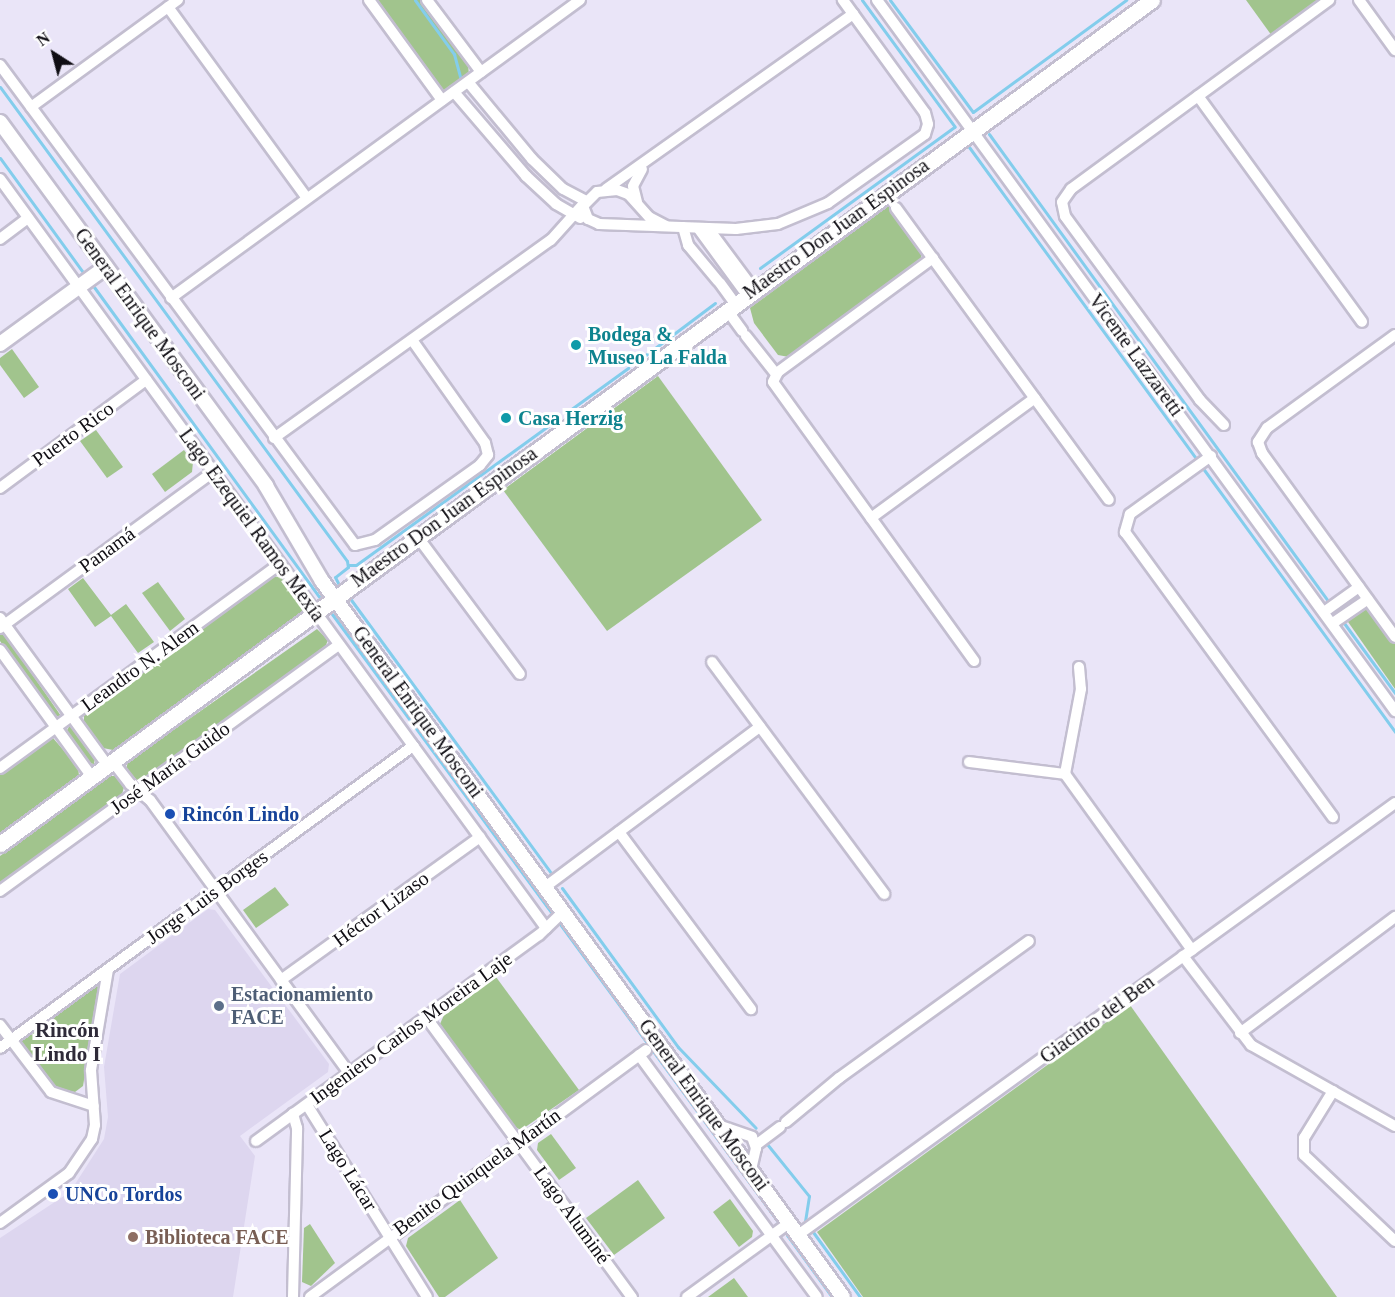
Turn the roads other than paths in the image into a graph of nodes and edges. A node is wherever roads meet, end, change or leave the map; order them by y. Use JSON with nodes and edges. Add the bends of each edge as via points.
{"nodes":[{"id":1,"x":178,"y":0,"type":"edge"},
{"id":2,"x":369,"y":0,"type":"edge"},
{"id":3,"x":428,"y":0,"type":"edge"},
{"id":4,"x":580,"y":0,"type":"edge"},
{"id":5,"x":843,"y":0,"type":"edge"},
{"id":6,"x":877,"y":0,"type":"edge"},
{"id":7,"x":1152,"y":0,"type":"edge"},
{"id":8,"x":1329,"y":0,"type":"edge"},
{"id":9,"x":1359,"y":0,"type":"edge"},
{"id":10,"x":168,"y":7,"type":"junction"},
{"id":11,"x":853,"y":14,"type":"junction"},
{"id":12,"x":1395,"y":50,"type":"edge"},
{"id":13,"x":0,"y":65,"type":"edge"},
{"id":14,"x":481,"y":72,"type":"junction"},
{"id":15,"x":468,"y":82,"type":"junction"},
{"id":16,"x":454,"y":92,"type":"junction"},
{"id":17,"x":1198,"y":96,"type":"junction"},
{"id":18,"x":442,"y":100,"type":"junction"},
{"id":19,"x":31,"y":107,"type":"junction"},
{"id":20,"x":2,"y":129,"type":"edge"},
{"id":21,"x":972,"y":131,"type":"junction"},
{"id":22,"x":646,"y":165,"type":"junction"},
{"id":23,"x":0,"y":179,"type":"edge"},
{"id":24,"x":605,"y":190,"type":"junction"},
{"id":25,"x":307,"y":198,"type":"junction"},
{"id":26,"x":586,"y":201,"type":"junction"},
{"id":27,"x":637,"y":203,"type":"junction"},
{"id":28,"x":896,"y":208,"type":"dead end"},
{"id":29,"x":574,"y":215,"type":"junction"},
{"id":30,"x":28,"y":218,"type":"junction"},
{"id":31,"x":595,"y":223,"type":"junction"},
{"id":32,"x":666,"y":226,"type":"junction"},
{"id":33,"x":683,"y":227,"type":"junction"},
{"id":34,"x":703,"y":228,"type":"junction"},
{"id":35,"x":0,"y":238,"type":"edge"},
{"id":36,"x":551,"y":240,"type":"junction"},
{"id":37,"x":933,"y":258,"type":"junction"},
{"id":38,"x":106,"y":267,"type":"junction"},
{"id":39,"x":78,"y":287,"type":"junction"},
{"id":40,"x":171,"y":298,"type":"junction"},
{"id":41,"x":741,"y":300,"type":"junction"},
{"id":42,"x":1362,"y":322,"type":"dead end"},
{"id":43,"x":1394,"y":338,"type":"edge"},
{"id":44,"x":412,"y":340,"type":"junction"},
{"id":45,"x":0,"y":344,"type":"edge"},
{"id":46,"x":776,"y":374,"type":"junction"},
{"id":47,"x":146,"y":380,"type":"junction"},
{"id":48,"x":1035,"y":398,"type":"junction"},
{"id":49,"x":1224,"y":425,"type":"dead end"},
{"id":50,"x":274,"y":438,"type":"junction"},
{"id":51,"x":1211,"y":456,"type":"junction"},
{"id":52,"x":213,"y":472,"type":"junction"},
{"id":53,"x":0,"y":488,"type":"edge"},
{"id":54,"x":1110,"y":500,"type":"dead end"},
{"id":55,"x":871,"y":518,"type":"junction"},
{"id":56,"x":417,"y":536,"type":"junction"},
{"id":57,"x":280,"y":564,"type":"junction"},
{"id":58,"x":1359,"y":587,"type":"junction"},
{"id":59,"x":334,"y":597,"type":"junction"},
{"id":60,"x":1368,"y":599,"type":"junction"},
{"id":61,"x":1324,"y":612,"type":"junction"},
{"id":62,"x":316,"y":613,"type":"junction"},
{"id":63,"x":2,"y":623,"type":"edge"},
{"id":64,"x":1333,"y":623,"type":"junction"},
{"id":65,"x":1395,"y":637,"type":"edge"},
{"id":66,"x":339,"y":645,"type":"junction"},
{"id":67,"x":0,"y":650,"type":"edge"},
{"id":68,"x":974,"y":661,"type":"dead end"},
{"id":69,"x":712,"y":662,"type":"dead end"},
{"id":70,"x":1079,"y":667,"type":"dead end"},
{"id":71,"x":520,"y":674,"type":"dead end"},
{"id":72,"x":1395,"y":711,"type":"edge"},
{"id":73,"x":72,"y":716,"type":"junction"},
{"id":74,"x":56,"y":727,"type":"junction"},
{"id":75,"x":760,"y":728,"type":"junction"},
{"id":76,"x":413,"y":746,"type":"junction"},
{"id":77,"x":969,"y":762,"type":"dead end"},
{"id":78,"x":111,"y":764,"type":"junction"},
{"id":79,"x":0,"y":768,"type":"edge"},
{"id":80,"x":1065,"y":774,"type":"junction"},
{"id":81,"x":92,"y":777,"type":"junction"},
{"id":82,"x":139,"y":791,"type":"junction"},
{"id":83,"x":1395,"y":803,"type":"edge"},
{"id":84,"x":1333,"y":817,"type":"dead end"},
{"id":85,"x":619,"y":832,"type":"junction"},
{"id":86,"x":480,"y":837,"type":"junction"},
{"id":87,"x":0,"y":844,"type":"edge"},
{"id":88,"x":544,"y":886,"type":"junction"},
{"id":89,"x":216,"y":890,"type":"junction"},
{"id":90,"x":0,"y":891,"type":"edge"},
{"id":91,"x":884,"y":894,"type":"dead end"},
{"id":92,"x":563,"y":912,"type":"junction"},
{"id":93,"x":1395,"y":917,"type":"edge"},
{"id":94,"x":546,"y":928,"type":"junction"},
{"id":95,"x":1029,"y":940,"type":"dead end"},
{"id":96,"x":1188,"y":953,"type":"junction"},
{"id":97,"x":108,"y":969,"type":"junction"},
{"id":98,"x":281,"y":980,"type":"junction"},
{"id":99,"x":751,"y":1009,"type":"dead end"},
{"id":100,"x":426,"y":1017,"type":"junction"},
{"id":101,"x":0,"y":1025,"type":"edge"},
{"id":102,"x":1240,"y":1033,"type":"junction"},
{"id":103,"x":10,"y":1040,"type":"junction"},
{"id":104,"x":0,"y":1048,"type":"edge"},
{"id":105,"x":349,"y":1073,"type":"junction"},
{"id":106,"x":1333,"y":1091,"type":"junction"},
{"id":107,"x":307,"y":1105,"type":"junction"},
{"id":108,"x":94,"y":1106,"type":"junction"},
{"id":109,"x":293,"y":1114,"type":"junction"},
{"id":110,"x":718,"y":1125,"type":"junction"},
{"id":111,"x":1395,"y":1126,"type":"edge"},
{"id":112,"x":256,"y":1142,"type":"dead end"},
{"id":113,"x":518,"y":1142,"type":"junction"},
{"id":114,"x":756,"y":1145,"type":"junction"},
{"id":115,"x":751,"y":1170,"type":"junction"},
{"id":116,"x":0,"y":1222,"type":"edge"},
{"id":117,"x":789,"y":1223,"type":"junction"},
{"id":118,"x":772,"y":1235,"type":"junction"},
{"id":119,"x":798,"y":1235,"type":"junction"},
{"id":120,"x":389,"y":1236,"type":"junction"},
{"id":121,"x":1395,"y":1240,"type":"edge"},
{"id":122,"x":293,"y":1297,"type":"edge"},
{"id":123,"x":310,"y":1297,"type":"edge"},
{"id":124,"x":427,"y":1297,"type":"edge"},
{"id":125,"x":632,"y":1297,"type":"edge"},
{"id":126,"x":687,"y":1297,"type":"edge"},
{"id":127,"x":817,"y":1297,"type":"edge"},
{"id":128,"x":843,"y":1297,"type":"edge"}],
"edges":[{"from":1,"to":10,"type":"street"},
{"from":2,"to":18,"type":"street"},
{"from":3,"to":14,"type":"street"},
{"from":4,"to":14,"type":"street"},
{"from":5,"to":11,"type":"street"},
{"from":6,"to":21,"type":"street","name":"Vicente Lazzaretti"},
{"from":7,"to":21,"type":"main road","name":"Maestro Don Juan Espinosa"},
{"from":8,"to":17,"type":"street"},
{"from":9,"to":12,"type":"street"},
{"from":10,"to":19,"type":"street"},
{"from":10,"to":25,"type":"street"},
{"from":11,"to":22,"type":"street"},
{"from":11,"to":34,"type":"street","via":[[924,113],[927,131],[836,198],[804,216],[760,227]]},
{"from":13,"to":19,"type":"street"},
{"from":14,"to":15,"type":"street"},
{"from":15,"to":16,"type":"street"},
{"from":15,"to":26,"type":"street","via":[[532,159],[563,189]]},
{"from":16,"to":18,"type":"street"},
{"from":16,"to":29,"type":"street","via":[[516,166],[549,198]]},
{"from":17,"to":42,"type":"street"},
{"from":17,"to":49,"type":"street","via":[[1068,191],[1062,206],[1200,400]]},
{"from":18,"to":25,"type":"street"},
{"from":19,"to":40,"type":"street"},
{"from":20,"to":38,"type":"street","name":"General Enrique Mosconi"},
{"from":21,"to":41,"type":"main road","name":"Maestro Don Juan Espinosa"},
{"from":21,"to":51,"type":"street","name":"Vicente Lazzaretti"},
{"from":22,"to":24,"type":"street"},
{"from":22,"to":27,"type":"street","via":[[634,182]]},
{"from":23,"to":30,"type":"street","name":"Lago Ezequiel Ramos Mexía"},
{"from":24,"to":26,"type":"street"},
{"from":24,"to":27,"type":"street","via":[[624,192]]},
{"from":25,"to":40,"type":"street"},
{"from":26,"to":29,"type":"street"},
{"from":26,"to":31,"type":"street","via":[[583,210]]},
{"from":27,"to":32,"type":"street","via":[[649,217]]},
{"from":28,"to":37,"type":"street"},
{"from":29,"to":31,"type":"street"},
{"from":29,"to":36,"type":"street"},
{"from":30,"to":35,"type":"street"},
{"from":30,"to":39,"type":"street","name":"Lago Ezequiel Ramos Mexía"},
{"from":31,"to":32,"type":"street"},
{"from":31,"to":36,"type":"street"},
{"from":32,"to":33,"type":"street"},
{"from":33,"to":34,"type":"street"},
{"from":33,"to":41,"type":"street","via":[[688,245],[719,282]]},
{"from":34,"to":41,"type":"street"},
{"from":36,"to":44,"type":"street"},
{"from":37,"to":46,"type":"street"},
{"from":37,"to":48,"type":"street"},
{"from":38,"to":39,"type":"street"},
{"from":38,"to":59,"type":"street","name":"General Enrique Mosconi","via":[[270,492]]},
{"from":39,"to":45,"type":"street"},
{"from":39,"to":47,"type":"street","name":"Lago Ezequiel Ramos Mexía"},
{"from":40,"to":50,"type":"street"},
{"from":41,"to":46,"type":"street","via":[[744,334]]},
{"from":41,"to":56,"type":"main road","name":"Maestro Don Juan Espinosa"},
{"from":43,"to":58,"type":"street","via":[[1264,431],[1258,442],[1262,453]]},
{"from":44,"to":50,"type":"street"},
{"from":44,"to":50,"type":"street","via":[[486,446],[486,459],[471,472],[371,542],[359,546],[347,538]]},
{"from":46,"to":55,"type":"street","via":[[776,387]]},
{"from":47,"to":52,"type":"street","name":"Lago Ezequiel Ramos Mexía"},
{"from":47,"to":53,"type":"street","name":"Puerto Rico"},
{"from":48,"to":54,"type":"street"},
{"from":48,"to":55,"type":"street"},
{"from":51,"to":61,"type":"street","name":"Vicente Lazzaretti"},
{"from":51,"to":84,"type":"street","via":[[1130,514],[1125,532]]},
{"from":52,"to":57,"type":"street","name":"Lago Ezequiel Ramos Mexía"},
{"from":52,"to":63,"type":"street","name":"Panamá"},
{"from":55,"to":68,"type":"street"},
{"from":56,"to":59,"type":"main road","name":"Maestro Don Juan Espinosa"},
{"from":56,"to":71,"type":"street"},
{"from":57,"to":62,"type":"street","name":"Lago Ezequiel Ramos Mexía"},
{"from":57,"to":73,"type":"street","name":"Leandro N. Alem"},
{"from":58,"to":60,"type":"street"},
{"from":58,"to":61,"type":"street"},
{"from":59,"to":62,"type":"main road","name":"Maestro Don Juan Espinosa"},
{"from":59,"to":88,"type":"street","name":"General Enrique Mosconi"},
{"from":60,"to":64,"type":"street"},
{"from":60,"to":65,"type":"street"},
{"from":61,"to":64,"type":"street","name":"Vicente Lazzaretti"},
{"from":62,"to":66,"type":"street","name":"Lago Ezequiel Ramos Mexía"},
{"from":62,"to":78,"type":"main road","name":"Maestro Don Juan Espinosa"},
{"from":63,"to":73,"type":"street"},
{"from":64,"to":72,"type":"street","name":"Vicente Lazzaretti"},
{"from":66,"to":76,"type":"street","name":"Lago Ezequiel Ramos Mexía"},
{"from":66,"to":82,"type":"street","name":"José María Guido"},
{"from":67,"to":74,"type":"street"},
{"from":69,"to":75,"type":"street"},
{"from":70,"to":80,"type":"street","via":[[1081,689]]},
{"from":73,"to":74,"type":"street","name":"Leandro N. Alem"},
{"from":73,"to":78,"type":"street"},
{"from":74,"to":79,"type":"street","name":"Leandro N. Alem"},
{"from":74,"to":81,"type":"street"},
{"from":75,"to":85,"type":"street"},
{"from":75,"to":91,"type":"street"},
{"from":76,"to":86,"type":"street","name":"Lago Ezequiel Ramos Mexía"},
{"from":76,"to":89,"type":"street","name":"Jorge Luis Borges"},
{"from":77,"to":80,"type":"street"},
{"from":78,"to":81,"type":"main road","name":"Maestro Don Juan Espinosa"},
{"from":78,"to":82,"type":"street"},
{"from":80,"to":96,"type":"street"},
{"from":81,"to":87,"type":"main road","name":"Maestro Don Juan Espinosa"},
{"from":82,"to":89,"type":"street","via":[[148,797]]},
{"from":82,"to":90,"type":"street","name":"José María Guido"},
{"from":83,"to":96,"type":"street","name":"Giacinto del Ben"},
{"from":85,"to":88,"type":"street"},
{"from":85,"to":99,"type":"street"},
{"from":86,"to":94,"type":"street","name":"Lago Ezequiel Ramos Mexía"},
{"from":86,"to":98,"type":"street","name":"Héctor Lizaso"},
{"from":88,"to":92,"type":"street","name":"General Enrique Mosconi"},
{"from":89,"to":97,"type":"street","name":"Jorge Luis Borges"},
{"from":89,"to":98,"type":"street"},
{"from":92,"to":94,"type":"street","name":"Ingeniero Carlos Moreira Laje"},
{"from":92,"to":110,"type":"street","name":"General Enrique Mosconi"},
{"from":93,"to":102,"type":"street"},
{"from":94,"to":100,"type":"street","name":"Ingeniero Carlos Moreira Laje"},
{"from":95,"to":114,"type":"street","via":[[839,1078]]},
{"from":96,"to":102,"type":"street"},
{"from":96,"to":119,"type":"street","name":"Giacinto del Ben"},
{"from":97,"to":103,"type":"street","name":"Jorge Luis Borges"},
{"from":97,"to":108,"type":"street","via":[[91,1070]]},
{"from":98,"to":105,"type":"street"},
{"from":100,"to":105,"type":"street","name":"Ingeniero Carlos Moreira Laje"},
{"from":100,"to":113,"type":"street","name":"Lago Aluminé"},
{"from":101,"to":103,"type":"street"},
{"from":102,"to":106,"type":"street","via":[[1256,1048]]},
{"from":103,"to":104,"type":"street","name":"Jorge Luis Borges"},
{"from":103,"to":108,"type":"street","via":[[51,1092]]},
{"from":105,"to":107,"type":"street","name":"Ingeniero Carlos Moreira Laje"},
{"from":106,"to":111,"type":"street"},
{"from":106,"to":121,"type":"street","via":[[1304,1138],[1304,1155]]},
{"from":107,"to":109,"type":"street","name":"Ingeniero Carlos Moreira Laje"},
{"from":107,"to":120,"type":"street","name":"Lago Lácar"},
{"from":108,"to":116,"type":"street","via":[[94,1135],[76,1166]]},
{"from":109,"to":112,"type":"street","name":"Ingeniero Carlos Moreira Laje"},
{"from":109,"to":122,"type":"street","via":[[297,1128]]},
{"from":110,"to":114,"type":"street","via":[[747,1133]]},
{"from":110,"to":115,"type":"street","name":"General Enrique Mosconi"},
{"from":113,"to":118,"type":"street","name":"Benito Quinquela Martín","via":[[643,1052]]},
{"from":113,"to":120,"type":"street","name":"Benito Quinquela Martín"},
{"from":113,"to":125,"type":"street","name":"Lago Aluminé"},
{"from":114,"to":115,"type":"street"},
{"from":115,"to":117,"type":"street","name":"General Enrique Mosconi"},
{"from":117,"to":118,"type":"street"},
{"from":117,"to":119,"type":"street","name":"General Enrique Mosconi"},
{"from":118,"to":126,"type":"street"},
{"from":118,"to":127,"type":"street"},
{"from":119,"to":128,"type":"street","name":"General Enrique Mosconi"},
{"from":120,"to":123,"type":"street","name":"Benito Quinquela Martín"},
{"from":120,"to":124,"type":"street","name":"Lago Lácar"}]}
